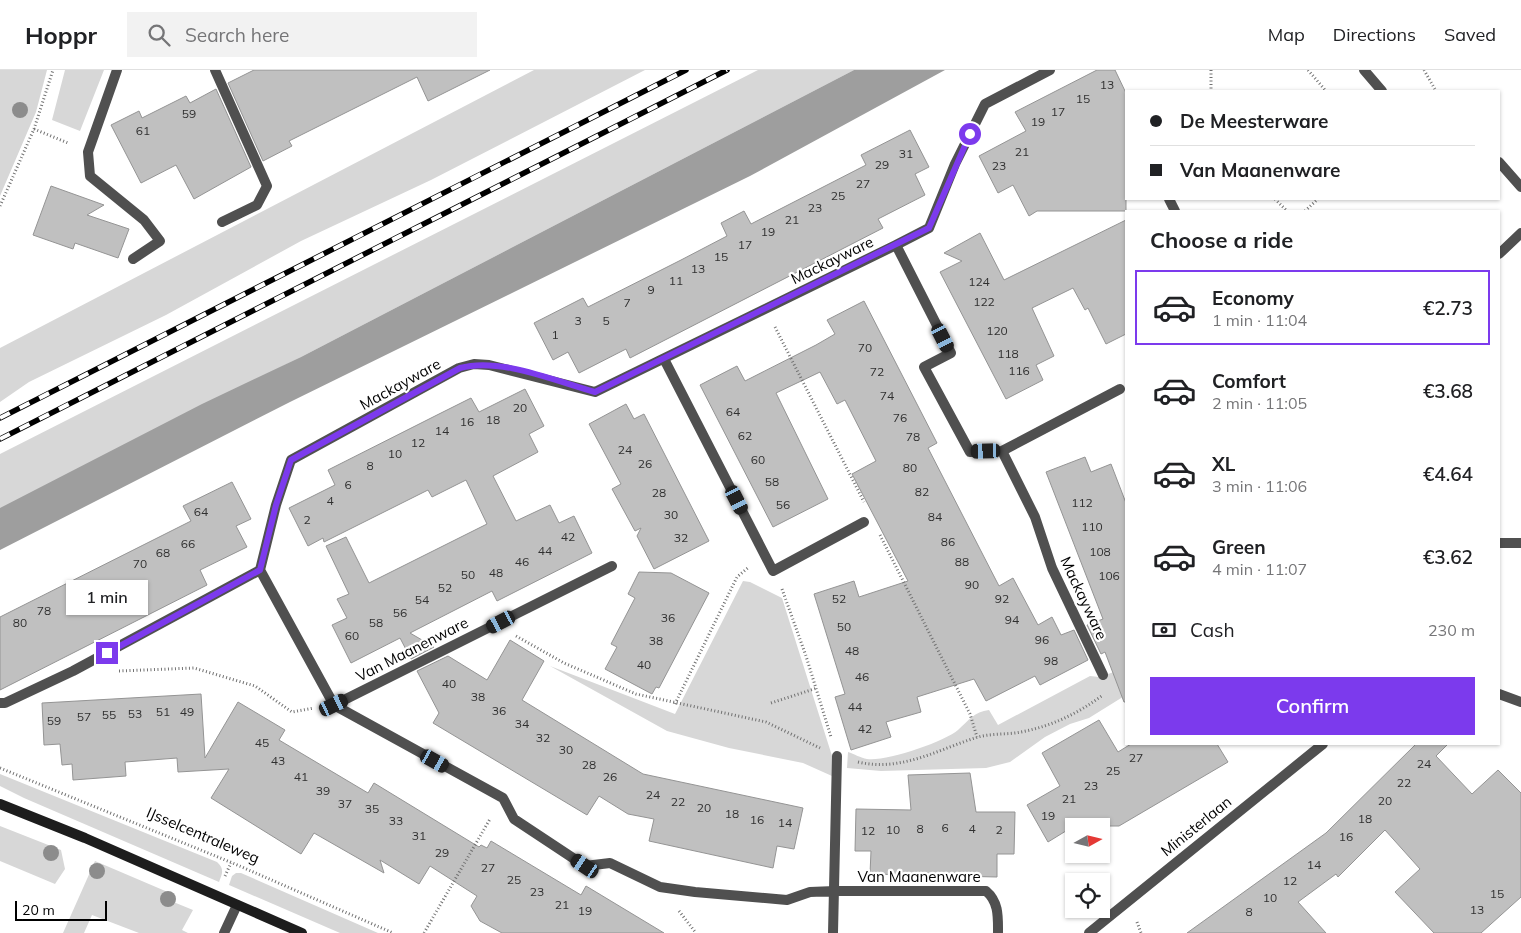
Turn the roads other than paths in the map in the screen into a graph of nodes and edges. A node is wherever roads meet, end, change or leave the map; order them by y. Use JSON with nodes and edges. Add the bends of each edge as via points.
{"nodes":[{"id":1,"x":117,"y":70,"type":"edge"},
{"id":2,"x":215,"y":70,"type":"edge"},
{"id":3,"x":1050,"y":70,"type":"edge"},
{"id":4,"x":1364,"y":70,"type":"edge"},
{"id":5,"x":1381,"y":90,"type":"edge"},
{"id":6,"x":1500,"y":163,"type":"edge"},
{"id":7,"x":1521,"y":186,"type":"edge"},
{"id":8,"x":222,"y":222,"type":"dead end"},
{"id":9,"x":1521,"y":233,"type":"edge"},
{"id":10,"x":896,"y":245,"type":"junction"},
{"id":11,"x":1500,"y":253,"type":"edge"},
{"id":12,"x":133,"y":259,"type":"dead end"},
{"id":13,"x":664,"y":359,"type":"junction"},
{"id":14,"x":1120,"y":389,"type":"dead end"},
{"id":15,"x":1002,"y":451,"type":"junction"},
{"id":16,"x":868,"y":520,"type":"road end"},
{"id":17,"x":1500,"y":544,"type":"edge"},
{"id":18,"x":1521,"y":544,"type":"edge"},
{"id":19,"x":612,"y":566,"type":"dead end"},
{"id":20,"x":260,"y":570,"type":"junction"},
{"id":21,"x":1103,"y":675,"type":"dead end"},
{"id":22,"x":1500,"y":694,"type":"edge"},
{"id":23,"x":1521,"y":702,"type":"edge"},
{"id":24,"x":0,"y":703,"type":"edge"},
{"id":25,"x":334,"y":705,"type":"junction"},
{"id":26,"x":1322,"y":745,"type":"edge"},
{"id":27,"x":837,"y":756,"type":"road end"},
{"id":28,"x":0,"y":804,"type":"edge"},
{"id":29,"x":835,"y":891,"type":"junction"},
{"id":30,"x":238,"y":904,"type":"junction"},
{"id":31,"x":224,"y":933,"type":"edge"},
{"id":32,"x":302,"y":933,"type":"edge"},
{"id":33,"x":833,"y":933,"type":"edge"},
{"id":34,"x":998,"y":933,"type":"edge"},
{"id":35,"x":1089,"y":933,"type":"edge"}],
"edges":[{"from":1,"to":12,"type":"street","via":[[88,152],[90,176],[144,220],[160,241]]},
{"from":2,"to":8,"type":"street","via":[[267,186],[257,205]]},
{"from":3,"to":10,"type":"street","via":[[985,104],[955,164],[929,228]]},
{"from":4,"to":5,"type":"street"},
{"from":6,"to":7,"type":"street"},
{"from":9,"to":11,"type":"street"},
{"from":10,"to":13,"type":"street","name":"Mackayware"},
{"from":10,"to":15,"type":"street","name":"Mackayware","via":[[951,353],[924,367],[970,452]]},
{"from":13,"to":16,"type":"street","via":[[773,571]]},
{"from":13,"to":20,"type":"street","name":"Mackayware","via":[[595,392],[489,364],[460,368],[291,460]]},
{"from":14,"to":15,"type":"street","name":"Mackayware"},
{"from":15,"to":21,"type":"street","name":"Mackayware","via":[[1035,517],[1052,568]]},
{"from":17,"to":18,"type":"street"},
{"from":19,"to":25,"type":"street","name":"Van Maanenware"},
{"from":20,"to":24,"type":"street","via":[[73,671]]},
{"from":20,"to":25,"type":"street"},
{"from":22,"to":23,"type":"street"},
{"from":25,"to":29,"type":"street","name":"Van Maanenware","via":[[503,798],[514,819],[585,866],[610,863],[660,886],[695,892],[787,900],[810,892]]},
{"from":26,"to":35,"type":"street","name":"Ministerlaan"},
{"from":27,"to":29,"type":"street","name":"Van Maanenware"},
{"from":28,"to":30,"type":"street"},
{"from":29,"to":33,"type":"street","name":"Van Maanenware"},
{"from":29,"to":34,"type":"street","name":"Van Maanenware","via":[[986,891],[994,897]]},
{"from":30,"to":31,"type":"street"},
{"from":30,"to":32,"type":"street"}]}
